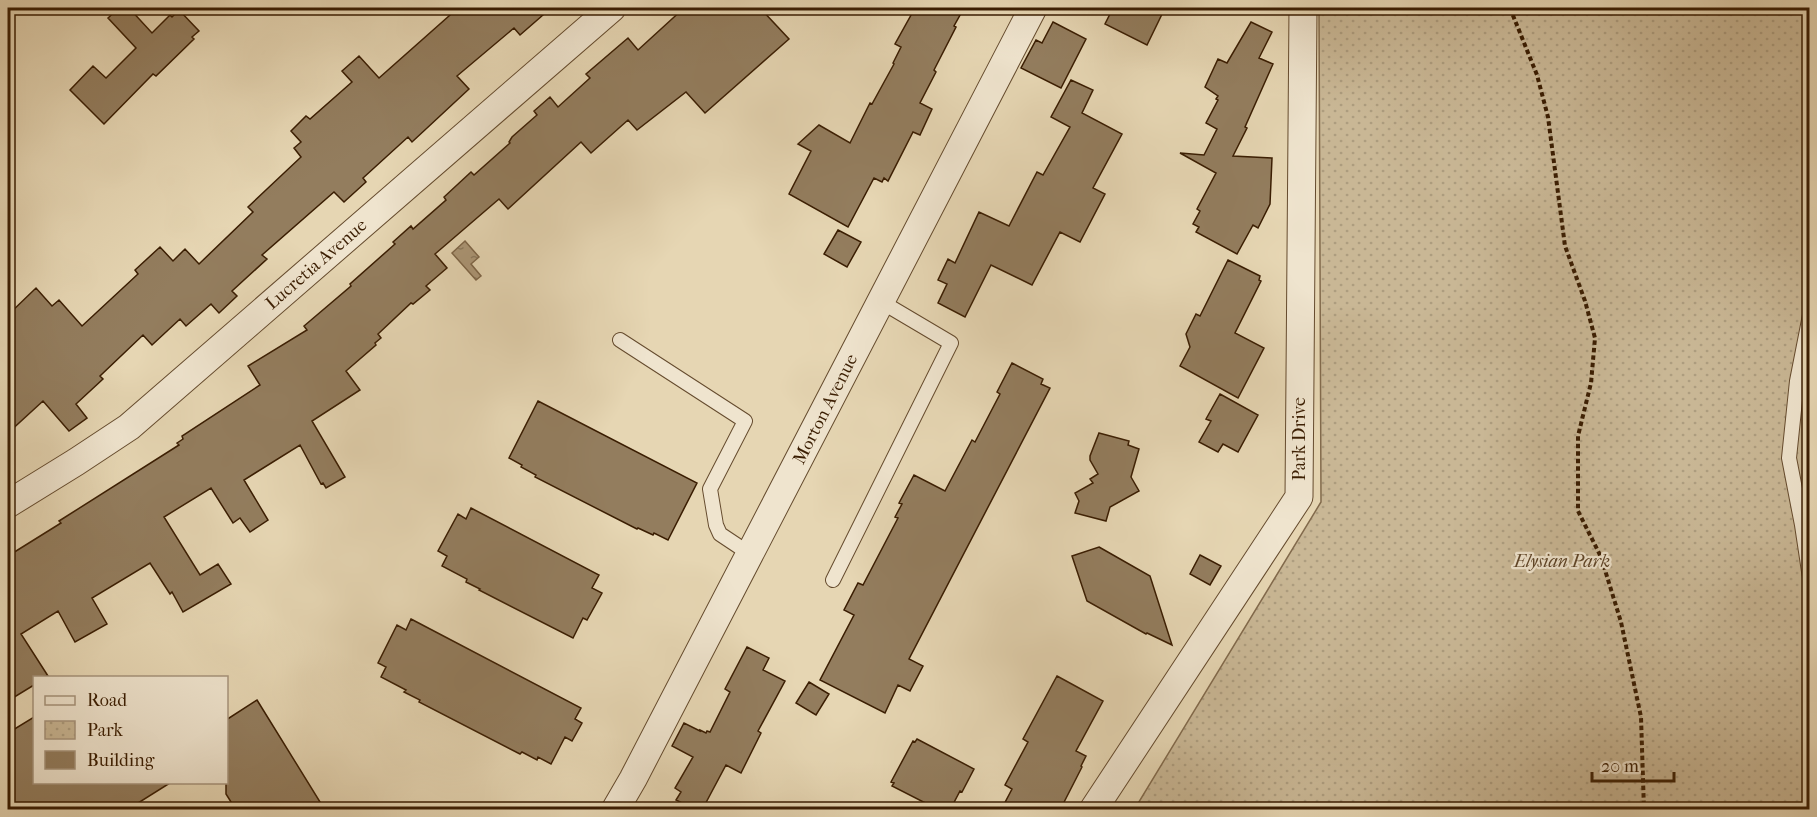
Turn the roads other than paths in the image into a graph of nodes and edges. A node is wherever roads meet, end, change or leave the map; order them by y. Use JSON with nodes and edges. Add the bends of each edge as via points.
{"nodes":[{"id":1,"x":612,"y":8,"type":"edge"},
{"id":2,"x":1033,"y":8,"type":"edge"},
{"id":3,"x":1303,"y":8,"type":"edge"},
{"id":4,"x":880,"y":301,"type":"junction"},
{"id":5,"x":1809,"y":315,"type":"edge"},
{"id":6,"x":620,"y":340,"type":"dead end"},
{"id":7,"x":8,"y":504,"type":"edge"},
{"id":8,"x":750,"y":554,"type":"junction"},
{"id":9,"x":1809,"y":578,"type":"edge"},
{"id":10,"x":833,"y":580,"type":"dead end"},
{"id":11,"x":615,"y":810,"type":"edge"},
{"id":12,"x":1093,"y":810,"type":"edge"}],
"edges":[{"from":1,"to":7,"type":"street","name":"Lucretia Avenue","via":[[129,427]]},
{"from":2,"to":4,"type":"street","name":"Morton Avenue"},
{"from":3,"to":12,"type":"street","name":"Park Drive","via":[[1299,497]]},
{"from":4,"to":8,"type":"street","name":"Morton Avenue"},
{"from":4,"to":10,"type":"lane","via":[[951,343]]},
{"from":5,"to":9,"type":"lane","via":[[1789,458]]},
{"from":6,"to":8,"type":"lane","via":[[745,421],[710,489],[720,534]]},
{"from":8,"to":11,"type":"street","name":"Morton Avenue"}]}
